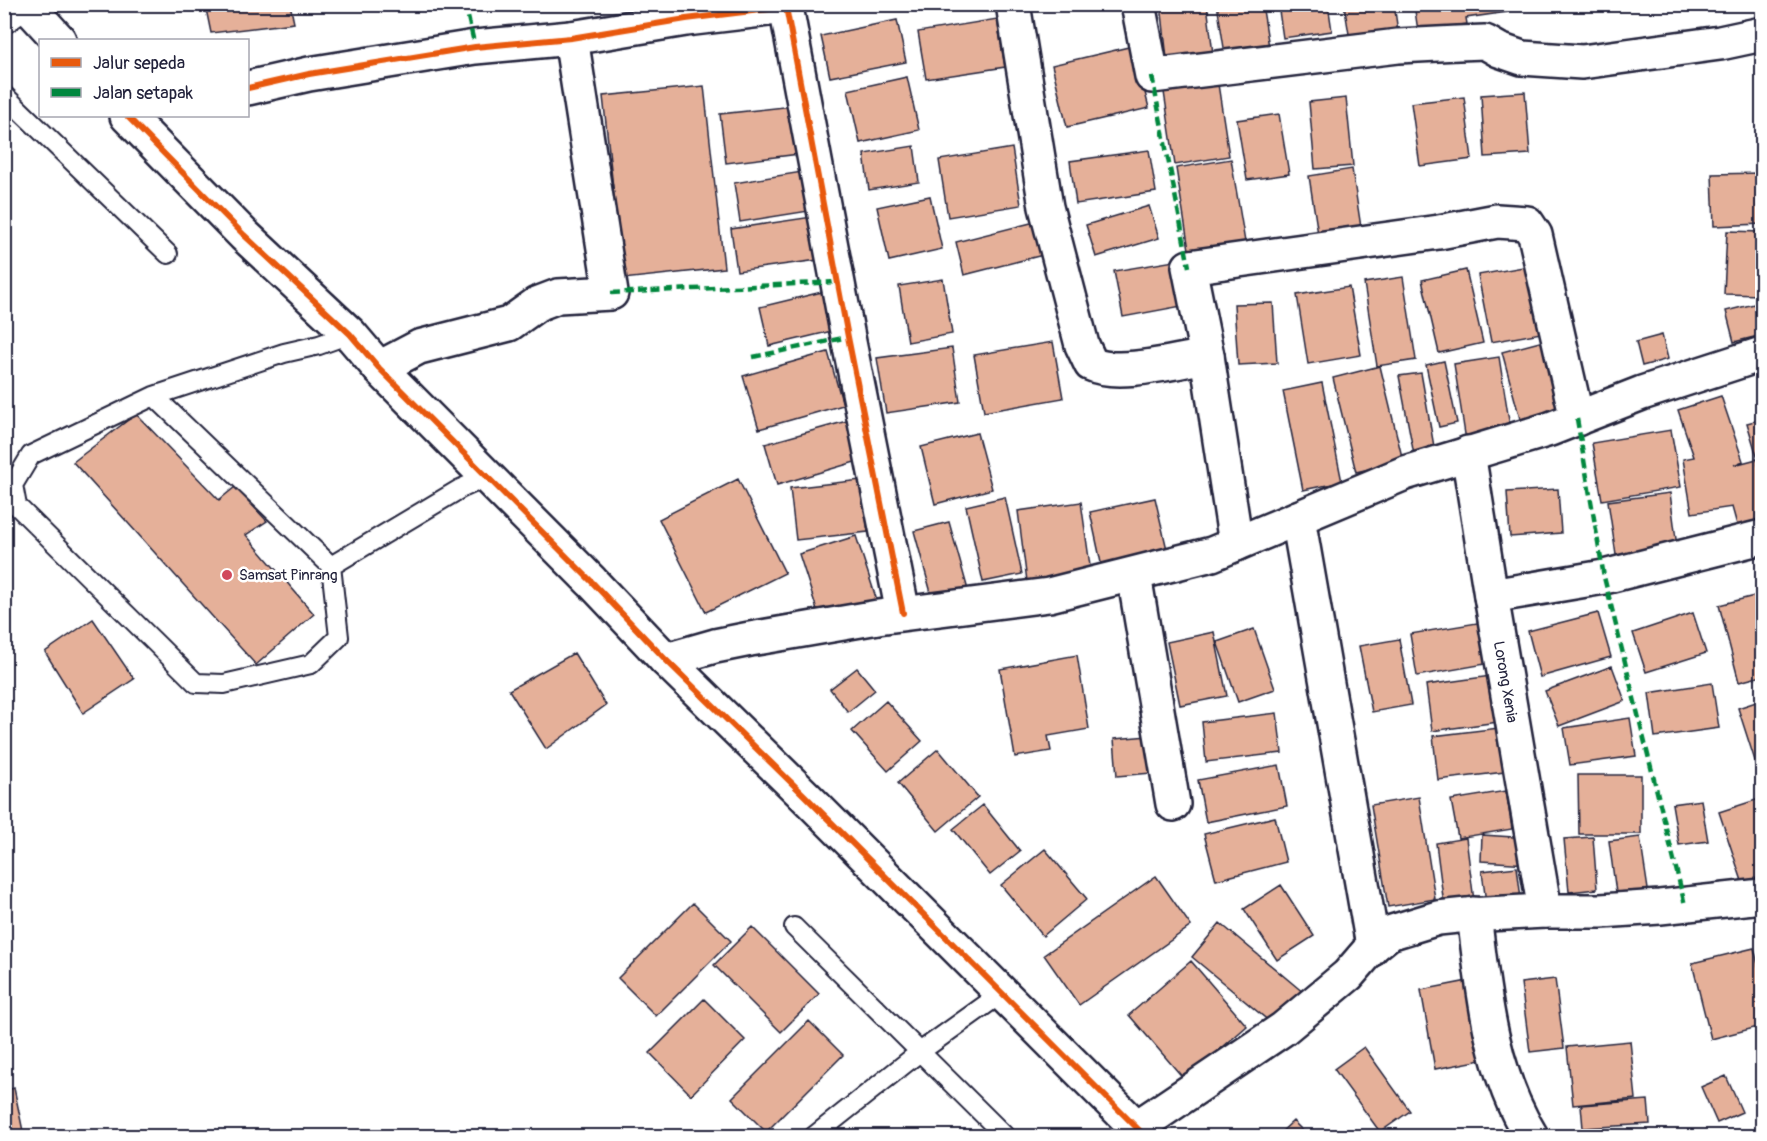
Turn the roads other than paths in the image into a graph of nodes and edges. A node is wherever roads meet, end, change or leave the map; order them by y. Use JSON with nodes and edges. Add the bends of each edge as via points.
{"nodes":[{"id":1,"x":1013,"y":4,"type":"edge"},
{"id":2,"x":1138,"y":4,"type":"edge"},
{"id":3,"x":20,"y":12,"type":"edge"},
{"id":4,"x":1762,"y":34,"type":"edge"},
{"id":5,"x":571,"y":38,"type":"junction"},
{"id":6,"x":58,"y":39,"type":"edge"},
{"id":7,"x":249,"y":88,"type":"edge"},
{"id":8,"x":4,"y":95,"type":"edge"},
{"id":9,"x":129,"y":117,"type":"edge"},
{"id":10,"x":168,"y":254,"type":"dead end"},
{"id":11,"x":350,"y":334,"type":"junction"},
{"id":12,"x":1762,"y":354,"type":"edge"},
{"id":13,"x":1207,"y":356,"type":"junction"},
{"id":14,"x":379,"y":368,"type":"junction"},
{"id":15,"x":154,"y":396,"type":"junction"},
{"id":16,"x":1577,"y":419,"type":"junction"},
{"id":17,"x":1468,"y":453,"type":"junction"},
{"id":18,"x":487,"y":477,"type":"junction"},
{"id":19,"x":1298,"y":518,"type":"junction"},
{"id":20,"x":1762,"y":537,"type":"edge"},
{"id":21,"x":1236,"y":544,"type":"junction"},
{"id":22,"x":331,"y":566,"type":"junction"},
{"id":23,"x":1134,"y":575,"type":"junction"},
{"id":24,"x":1491,"y":596,"type":"junction"},
{"id":25,"x":903,"y":613,"type":"junction"},
{"id":26,"x":666,"y":660,"type":"junction"},
{"id":27,"x":1173,"y":804,"type":"dead end"},
{"id":28,"x":1762,"y":896,"type":"edge"},
{"id":29,"x":1545,"y":911,"type":"junction"},
{"id":30,"x":1474,"y":914,"type":"junction"},
{"id":31,"x":794,"y":927,"type":"dead end"},
{"id":32,"x":1373,"y":946,"type":"junction"},
{"id":33,"x":1002,"y":993,"type":"junction"},
{"id":34,"x":921,"y":1051,"type":"junction"},
{"id":35,"x":1140,"y":1132,"type":"edge"},
{"id":36,"x":814,"y":1137,"type":"edge"},
{"id":37,"x":1005,"y":1137,"type":"edge"},
{"id":38,"x":1531,"y":1137,"type":"edge"}],
"edges":[{"from":1,"to":13,"type":"street","via":[[1047,207],[1082,345],[1091,364],[1101,369],[1122,369]]},
{"from":2,"to":4,"type":"street","via":[[1152,75],[1398,46],[1485,42],[1522,58],[1582,62]]},
{"from":3,"to":6,"type":"street"},
{"from":5,"to":7,"type":"street","via":[[475,47]]},
{"from":5,"to":14,"type":"street","via":[[611,293],[558,296],[537,304],[509,324],[419,347]]},
{"from":5,"to":25,"type":"street","via":[[786,7]]},
{"from":8,"to":10,"type":"lane"},
{"from":9,"to":11,"type":"street","via":[[243,235]]},
{"from":11,"to":14,"type":"street"},
{"from":11,"to":15,"type":"lane"},
{"from":12,"to":16,"type":"street"},
{"from":13,"to":16,"type":"street","via":[[1189,267],[1497,221],[1527,223],[1535,235]]},
{"from":13,"to":21,"type":"street"},
{"from":14,"to":18,"type":"street"},
{"from":15,"to":22,"type":"lane"},
{"from":15,"to":22,"type":"lane","via":[[32,455],[13,485],[17,506],[196,683],[224,684],[311,664],[339,637]]},
{"from":16,"to":17,"type":"street"},
{"from":17,"to":19,"type":"street","via":[[1405,473]]},
{"from":17,"to":24,"type":"street","name":"Lorong Xenia"},
{"from":18,"to":22,"type":"lane"},
{"from":18,"to":26,"type":"street"},
{"from":19,"to":21,"type":"street"},
{"from":19,"to":32,"type":"street"},
{"from":20,"to":24,"type":"street","via":[[1604,577]]},
{"from":21,"to":23,"type":"street"},
{"from":23,"to":25,"type":"street","via":[[1049,595]]},
{"from":23,"to":27,"type":"street"},
{"from":24,"to":29,"type":"street","name":"Lorong Xenia"},
{"from":25,"to":26,"type":"street","via":[[750,639]]},
{"from":26,"to":33,"type":"street"},
{"from":28,"to":29,"type":"street","via":[[1636,909]]},
{"from":29,"to":30,"type":"street"},
{"from":30,"to":32,"type":"street","via":[[1438,918],[1389,933]]},
{"from":30,"to":38,"type":"street","via":[[1484,996],[1500,1066]]},
{"from":31,"to":34,"type":"lane"},
{"from":32,"to":35,"type":"street","via":[[1317,1003]]},
{"from":33,"to":34,"type":"lane"},
{"from":33,"to":35,"type":"street"},
{"from":34,"to":36,"type":"lane"},
{"from":34,"to":37,"type":"lane"}]}
